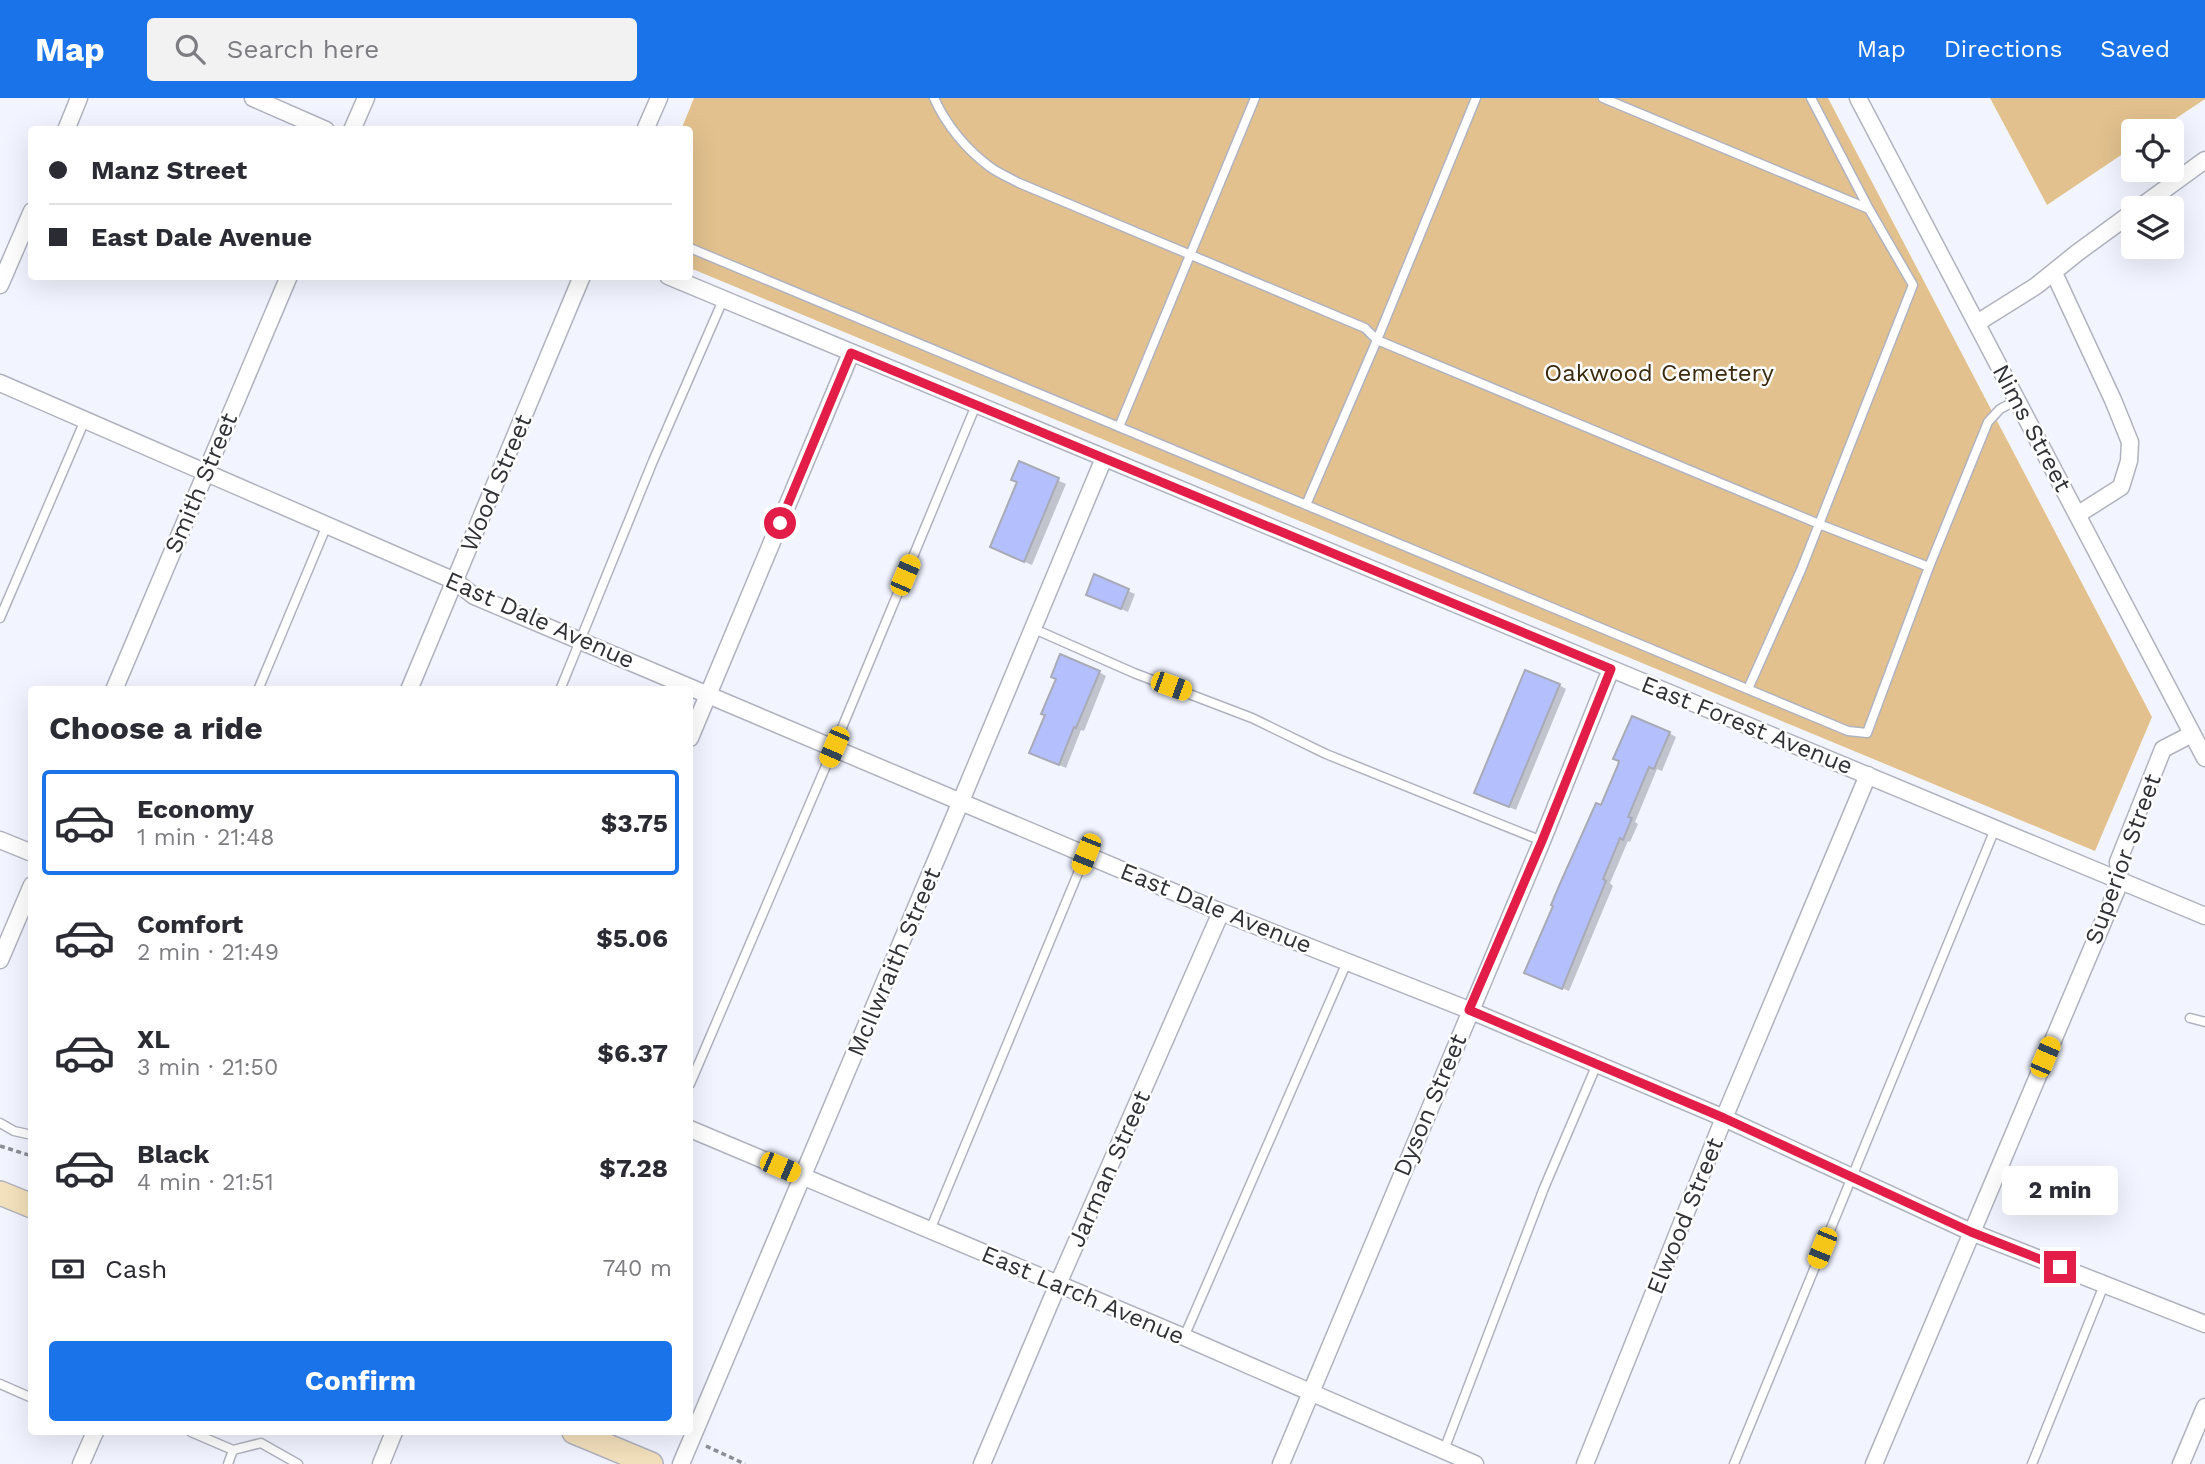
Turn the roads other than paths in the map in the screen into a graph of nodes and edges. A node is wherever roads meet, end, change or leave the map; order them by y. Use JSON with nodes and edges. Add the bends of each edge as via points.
{"nodes":[{"id":1,"x":79,"y":98,"type":"edge"},
{"id":2,"x":253,"y":98,"type":"edge"},
{"id":3,"x":366,"y":98,"type":"edge"},
{"id":4,"x":659,"y":98,"type":"edge"},
{"id":5,"x":934,"y":98,"type":"edge"},
{"id":6,"x":1255,"y":98,"type":"edge"},
{"id":7,"x":1476,"y":98,"type":"edge"},
{"id":8,"x":1603,"y":98,"type":"edge"},
{"id":9,"x":1811,"y":98,"type":"edge"},
{"id":10,"x":1858,"y":98,"type":"edge"},
{"id":11,"x":68,"y":126,"type":"edge"},
{"id":12,"x":317,"y":126,"type":"edge"},
{"id":13,"x":354,"y":126,"type":"edge"},
{"id":14,"x":647,"y":126,"type":"edge"},
{"id":15,"x":2205,"y":160,"type":"edge"},
{"id":16,"x":2156,"y":196,"type":"edge"},
{"id":17,"x":1869,"y":209,"type":"junction"},
{"id":18,"x":28,"y":220,"type":"edge"},
{"id":19,"x":2121,"y":221,"type":"edge"},
{"id":20,"x":693,"y":249,"type":"edge"},
{"id":21,"x":1189,"y":256,"type":"junction"},
{"id":22,"x":2054,"y":273,"type":"junction"},
{"id":23,"x":287,"y":280,"type":"edge"},
{"id":24,"x":580,"y":280,"type":"edge"},
{"id":25,"x":677,"y":280,"type":"edge"},
{"id":26,"x":0,"y":285,"type":"edge"},
{"id":27,"x":723,"y":300,"type":"junction"},
{"id":28,"x":1977,"y":323,"type":"junction"},
{"id":29,"x":1377,"y":340,"type":"junction"},
{"id":30,"x":851,"y":353,"type":"junction"},
{"id":31,"x":0,"y":383,"type":"edge"},
{"id":32,"x":2017,"y":400,"type":"junction"},
{"id":33,"x":976,"y":405,"type":"junction"},
{"id":34,"x":85,"y":420,"type":"junction"},
{"id":35,"x":1119,"y":426,"type":"junction"},
{"id":36,"x":1104,"y":458,"type":"junction"},
{"id":37,"x":206,"y":472,"type":"junction"},
{"id":38,"x":1306,"y":505,"type":"junction"},
{"id":39,"x":2077,"y":514,"type":"junction"},
{"id":40,"x":1819,"y":524,"type":"junction"},
{"id":41,"x":327,"y":525,"type":"junction"},
{"id":42,"x":1929,"y":567,"type":"junction"},
{"id":43,"x":455,"y":581,"type":"junction"},
{"id":44,"x":0,"y":618,"type":"edge"},
{"id":45,"x":1032,"y":628,"type":"junction"},
{"id":46,"x":580,"y":640,"type":"junction"},
{"id":47,"x":1611,"y":669,"type":"junction"},
{"id":48,"x":116,"y":686,"type":"edge"},
{"id":49,"x":260,"y":686,"type":"edge"},
{"id":50,"x":411,"y":686,"type":"edge"},
{"id":51,"x":562,"y":686,"type":"edge"},
{"id":52,"x":689,"y":686,"type":"edge"},
{"id":53,"x":693,"y":688,"type":"edge"},
{"id":54,"x":1748,"y":689,"type":"junction"},
{"id":55,"x":708,"y":694,"type":"junction"},
{"id":56,"x":693,"y":731,"type":"edge"},
{"id":57,"x":2192,"y":733,"type":"junction"},
{"id":58,"x":834,"y":747,"type":"junction"},
{"id":59,"x":2205,"y":758,"type":"edge"},
{"id":60,"x":1868,"y":775,"type":"junction"},
{"id":61,"x":961,"y":801,"type":"junction"},
{"id":62,"x":1995,"y":829,"type":"junction"},
{"id":63,"x":0,"y":840,"type":"edge"},
{"id":64,"x":1542,"y":841,"type":"junction"},
{"id":65,"x":28,"y":851,"type":"edge"},
{"id":66,"x":1086,"y":854,"type":"junction"},
{"id":67,"x":2120,"y":882,"type":"junction"},
{"id":68,"x":28,"y":894,"type":"edge"},
{"id":69,"x":1222,"y":912,"type":"junction"},
{"id":70,"x":2205,"y":916,"type":"edge"},
{"id":71,"x":0,"y":960,"type":"edge"},
{"id":72,"x":1347,"y":962,"type":"junction"},
{"id":73,"x":1469,"y":1010,"type":"junction"},
{"id":74,"x":2190,"y":1018,"type":"dead end"},
{"id":75,"x":2205,"y":1022,"type":"edge"},
{"id":76,"x":1597,"y":1064,"type":"junction"},
{"id":77,"x":693,"y":1077,"type":"edge"},
{"id":78,"x":1724,"y":1118,"type":"junction"},
{"id":79,"x":0,"y":1122,"type":"edge"},
{"id":80,"x":693,"y":1130,"type":"edge"},
{"id":81,"x":28,"y":1134,"type":"edge"},
{"id":82,"x":803,"y":1177,"type":"junction"},
{"id":83,"x":1851,"y":1177,"type":"junction"},
{"id":84,"x":0,"y":1193,"type":"edge"},
{"id":85,"x":28,"y":1204,"type":"edge"},
{"id":86,"x":930,"y":1230,"type":"junction"},
{"id":87,"x":1971,"y":1232,"type":"junction"},
{"id":88,"x":1058,"y":1284,"type":"junction"},
{"id":89,"x":2104,"y":1285,"type":"junction"},
{"id":90,"x":2205,"y":1324,"type":"edge"},
{"id":91,"x":1184,"y":1337,"type":"junction"},
{"id":92,"x":0,"y":1384,"type":"edge"},
{"id":93,"x":1311,"y":1391,"type":"junction"},
{"id":94,"x":28,"y":1396,"type":"edge"},
{"id":95,"x":2205,"y":1407,"type":"edge"},
{"id":96,"x":94,"y":1435,"type":"edge"},
{"id":97,"x":198,"y":1435,"type":"edge"},
{"id":98,"x":393,"y":1435,"type":"edge"},
{"id":99,"x":581,"y":1435,"type":"edge"},
{"id":100,"x":233,"y":1450,"type":"junction"},
{"id":101,"x":1444,"y":1450,"type":"junction"},
{"id":102,"x":81,"y":1464,"type":"edge"},
{"id":103,"x":228,"y":1464,"type":"edge"},
{"id":104,"x":298,"y":1464,"type":"edge"},
{"id":105,"x":381,"y":1464,"type":"edge"},
{"id":106,"x":651,"y":1464,"type":"edge"},
{"id":107,"x":681,"y":1464,"type":"edge"},
{"id":108,"x":982,"y":1464,"type":"edge"},
{"id":109,"x":1280,"y":1464,"type":"edge"},
{"id":110,"x":1475,"y":1464,"type":"edge"},
{"id":111,"x":1585,"y":1464,"type":"edge"},
{"id":112,"x":1734,"y":1464,"type":"edge"},
{"id":113,"x":1874,"y":1464,"type":"edge"},
{"id":114,"x":2032,"y":1464,"type":"edge"},
{"id":115,"x":2180,"y":1464,"type":"edge"}],
"edges":[{"from":1,"to":11,"type":"street"},
{"from":2,"to":12,"type":"street"},
{"from":3,"to":13,"type":"street"},
{"from":4,"to":14,"type":"street"},
{"from":5,"to":21,"type":"lane","via":[[941,114],[990,167]]},
{"from":6,"to":21,"type":"lane"},
{"from":7,"to":29,"type":"lane"},
{"from":8,"to":17,"type":"lane"},
{"from":9,"to":17,"type":"lane"},
{"from":10,"to":28,"type":"street","name":"Nims Street"},
{"from":15,"to":16,"type":"street"},
{"from":17,"to":40,"type":"lane","via":[[1913,285]]},
{"from":18,"to":26,"type":"street"},
{"from":19,"to":22,"type":"street"},
{"from":20,"to":35,"type":"lane"},
{"from":21,"to":29,"type":"lane","via":[[1365,328]]},
{"from":21,"to":35,"type":"lane"},
{"from":22,"to":28,"type":"street"},
{"from":22,"to":39,"type":"street","via":[[2130,442],[2121,487]]},
{"from":23,"to":37,"type":"street","name":"Smith Street"},
{"from":24,"to":43,"type":"street","name":"Wood Street"},
{"from":25,"to":27,"type":"street","name":"East Forest Avenue"},
{"from":27,"to":30,"type":"street","name":"East Forest Avenue"},
{"from":27,"to":46,"type":"lane"},
{"from":28,"to":32,"type":"street","name":"Nims Street"},
{"from":29,"to":38,"type":"lane"},
{"from":29,"to":40,"type":"lane"},
{"from":30,"to":33,"type":"street","name":"East Forest Avenue"},
{"from":30,"to":55,"type":"street"},
{"from":31,"to":34,"type":"street","name":"East Dale Avenue"},
{"from":32,"to":39,"type":"street","name":"Nims Street"},
{"from":32,"to":42,"type":"lane","via":[[1988,422]]},
{"from":33,"to":36,"type":"street","name":"East Forest Avenue"},
{"from":33,"to":58,"type":"lane"},
{"from":34,"to":37,"type":"street","name":"East Dale Avenue"},
{"from":34,"to":44,"type":"lane"},
{"from":35,"to":38,"type":"lane"},
{"from":36,"to":45,"type":"street","name":"McIlwraith Street"},
{"from":36,"to":47,"type":"street","name":"East Forest Avenue"},
{"from":37,"to":41,"type":"street","name":"East Dale Avenue"},
{"from":37,"to":48,"type":"street","name":"Smith Street"},
{"from":38,"to":54,"type":"lane"},
{"from":39,"to":57,"type":"street","name":"Nims Street"},
{"from":40,"to":42,"type":"lane"},
{"from":40,"to":54,"type":"lane"},
{"from":41,"to":43,"type":"street","name":"East Dale Avenue"},
{"from":41,"to":49,"type":"lane"},
{"from":42,"to":54,"type":"lane","via":[[1867,733],[1848,731]]},
{"from":43,"to":46,"type":"street","name":"East Dale Avenue","via":[[474,596]]},
{"from":43,"to":50,"type":"street","name":"Wood Street"},
{"from":45,"to":61,"type":"street","name":"McIlwraith Street"},
{"from":45,"to":64,"type":"lane"},
{"from":46,"to":51,"type":"lane"},
{"from":46,"to":52,"type":"street","name":"East Dale Avenue"},
{"from":47,"to":60,"type":"street","name":"East Forest Avenue"},
{"from":47,"to":64,"type":"street","name":"Dyson Street"},
{"from":53,"to":55,"type":"street","name":"East Dale Avenue"},
{"from":55,"to":56,"type":"street"},
{"from":55,"to":58,"type":"street","name":"East Dale Avenue"},
{"from":57,"to":59,"type":"street","name":"Nims Street"},
{"from":57,"to":67,"type":"street","name":"Superior Street","via":[[2163,749],[2118,862]]},
{"from":58,"to":61,"type":"street","name":"East Dale Avenue"},
{"from":58,"to":77,"type":"lane"},
{"from":60,"to":62,"type":"street","name":"East Forest Avenue"},
{"from":60,"to":78,"type":"street","name":"Elwood Street"},
{"from":61,"to":66,"type":"street","name":"East Dale Avenue"},
{"from":61,"to":82,"type":"street","name":"McIlwraith Street"},
{"from":62,"to":67,"type":"street","name":"East Forest Avenue"},
{"from":62,"to":83,"type":"lane"},
{"from":63,"to":65,"type":"street"},
{"from":64,"to":73,"type":"street","name":"Dyson Street"},
{"from":66,"to":69,"type":"street","name":"East Dale Avenue"},
{"from":66,"to":86,"type":"lane"},
{"from":67,"to":70,"type":"street","name":"East Forest Avenue"},
{"from":67,"to":87,"type":"street","name":"Superior Street"},
{"from":68,"to":71,"type":"street"},
{"from":69,"to":72,"type":"street","name":"East Dale Avenue"},
{"from":69,"to":88,"type":"street","name":"Jarman Street"},
{"from":72,"to":73,"type":"street","name":"East Dale Avenue"},
{"from":72,"to":91,"type":"lane"},
{"from":73,"to":76,"type":"street","name":"East Dale Avenue"},
{"from":73,"to":93,"type":"street","name":"Dyson Street"},
{"from":74,"to":75,"type":"lane"},
{"from":76,"to":78,"type":"street","name":"East Dale Avenue"},
{"from":76,"to":101,"type":"lane","via":[[1544,1188]]},
{"from":78,"to":83,"type":"street","name":"East Dale Avenue"},
{"from":78,"to":111,"type":"street","name":"Elwood Street"},
{"from":79,"to":81,"type":"lane"},
{"from":80,"to":82,"type":"street","name":"East Larch Avenue"},
{"from":82,"to":86,"type":"street","name":"East Larch Avenue"},
{"from":82,"to":107,"type":"street","name":"McIlwraith Street"},
{"from":83,"to":87,"type":"street","name":"East Dale Avenue"},
{"from":83,"to":112,"type":"lane"},
{"from":84,"to":85,"type":"main road"},
{"from":86,"to":88,"type":"street","name":"East Larch Avenue"},
{"from":87,"to":89,"type":"street","name":"East Dale Avenue"},
{"from":87,"to":113,"type":"street","name":"Superior Street"},
{"from":88,"to":91,"type":"street","name":"East Larch Avenue"},
{"from":88,"to":108,"type":"street","name":"Jarman Street"},
{"from":89,"to":90,"type":"street","name":"East Dale Avenue"},
{"from":89,"to":114,"type":"lane"},
{"from":91,"to":93,"type":"street","name":"East Larch Avenue"},
{"from":92,"to":94,"type":"lane"},
{"from":93,"to":101,"type":"street","name":"East Larch Avenue"},
{"from":93,"to":109,"type":"street","name":"Dyson Street"},
{"from":95,"to":115,"type":"street"},
{"from":96,"to":102,"type":"street"},
{"from":97,"to":100,"type":"lane"},
{"from":98,"to":105,"type":"street"},
{"from":99,"to":106,"type":"main road"},
{"from":100,"to":103,"type":"lane"},
{"from":100,"to":104,"type":"lane","via":[[261,1443]]},
{"from":101,"to":110,"type":"street","name":"East Larch Avenue"}]}
